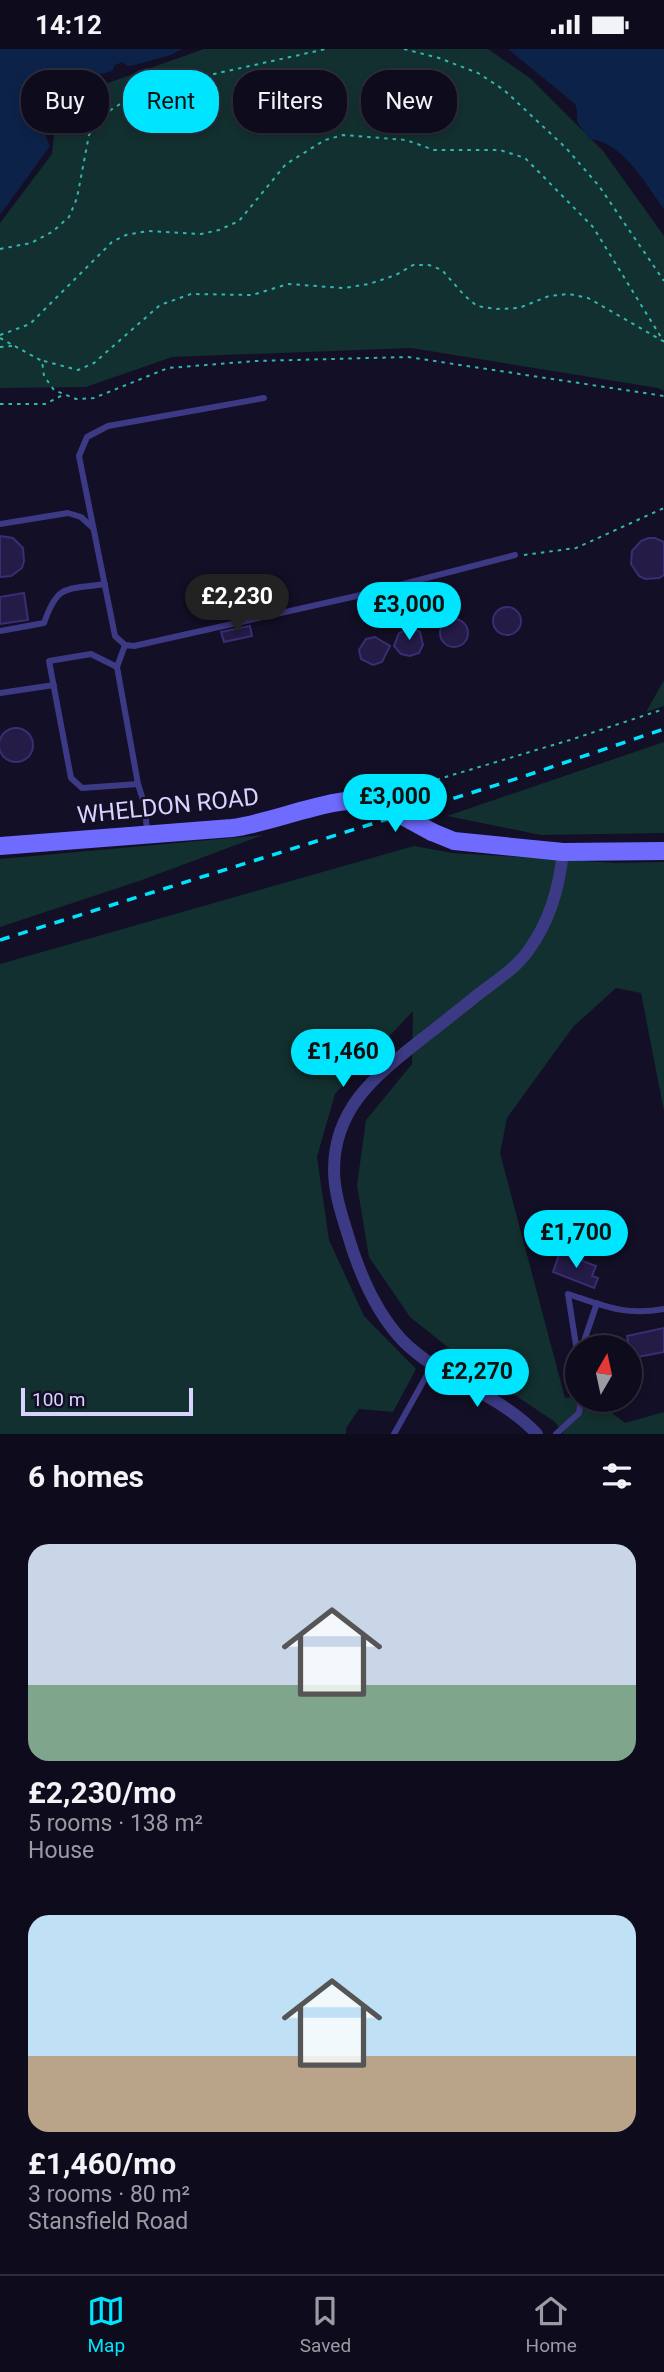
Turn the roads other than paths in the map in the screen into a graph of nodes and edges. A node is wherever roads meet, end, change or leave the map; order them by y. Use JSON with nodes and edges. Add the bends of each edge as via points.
{"nodes":[{"id":1,"x":264,"y":398,"type":"dead end"},
{"id":2,"x":0,"y":524,"type":"edge"},
{"id":3,"x":93,"y":528,"type":"junction"},
{"id":4,"x":515,"y":555,"type":"road end"},
{"id":5,"x":105,"y":584,"type":"junction"},
{"id":6,"x":0,"y":631,"type":"edge"},
{"id":7,"x":125,"y":645,"type":"junction"},
{"id":8,"x":117,"y":667,"type":"junction"},
{"id":9,"x":54,"y":685,"type":"junction"},
{"id":10,"x":0,"y":693,"type":"edge"},
{"id":11,"x":138,"y":785,"type":"junction"},
{"id":12,"x":147,"y":834,"type":"junction"},
{"id":13,"x":0,"y":846,"type":"edge"},
{"id":14,"x":664,"y":851,"type":"edge"},
{"id":15,"x":563,"y":852,"type":"junction"},
{"id":16,"x":597,"y":1303,"type":"junction"},
{"id":17,"x":664,"y":1309,"type":"edge"},
{"id":18,"x":574,"y":1335,"type":"edge"},
{"id":19,"x":586,"y":1335,"type":"edge"},
{"id":20,"x":432,"y":1366,"type":"junction"},
{"id":21,"x":579,"y":1412,"type":"edge"},
{"id":22,"x":394,"y":1434,"type":"edge"},
{"id":23,"x":537,"y":1434,"type":"edge"},
{"id":24,"x":556,"y":1434,"type":"edge"}],
"edges":[{"from":1,"to":3,"type":"lane","via":[[108,426],[87,437],[79,456]]},
{"from":2,"to":3,"type":"lane","via":[[72,513]]},
{"from":3,"to":5,"type":"lane"},
{"from":4,"to":7,"type":"lane","via":[[361,595]]},
{"from":5,"to":6,"type":"lane","via":[[61,590],[44,623]]},
{"from":5,"to":7,"type":"lane","via":[[115,636]]},
{"from":7,"to":8,"type":"lane"},
{"from":8,"to":9,"type":"lane","via":[[91,654],[49,661]]},
{"from":8,"to":11,"type":"lane"},
{"from":9,"to":10,"type":"lane"},
{"from":9,"to":11,"type":"lane","via":[[68,766],[76,785]]},
{"from":11,"to":12,"type":"lane"},
{"from":12,"to":13,"type":"street","name":"WHELDON ROAD"},
{"from":12,"to":15,"type":"street","name":"WHELDON ROAD","bridge":true,"via":[[242,827],[380,796],[432,832],[454,841]]},
{"from":14,"to":15,"type":"street","name":"WHELDON ROAD"},
{"from":15,"to":20,"type":"street","via":[[554,902],[527,953],[380,1072],[346,1115],[338,1142],[337,1195],[354,1255],[377,1307],[402,1340]]},
{"from":16,"to":17,"type":"lane","via":[[622,1312]]},
{"from":16,"to":18,"type":"lane","via":[[568,1294]]},
{"from":16,"to":19,"type":"lane"},
{"from":20,"to":22,"type":"lane"},
{"from":20,"to":23,"type":"street","via":[[498,1402]]},
{"from":21,"to":24,"type":"lane"}]}
